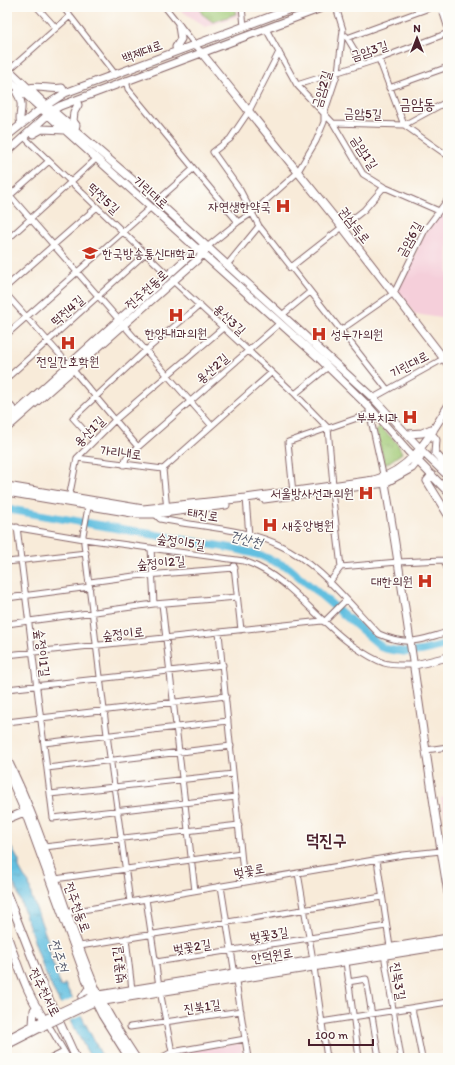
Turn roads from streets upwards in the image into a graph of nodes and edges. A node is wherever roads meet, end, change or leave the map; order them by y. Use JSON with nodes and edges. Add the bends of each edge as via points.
{"nodes":[{"id":1,"x":37,"y":7,"type":"edge"},
{"id":2,"x":63,"y":7,"type":"edge"},
{"id":3,"x":165,"y":7,"type":"edge"},
{"id":4,"x":242,"y":7,"type":"edge"},
{"id":5,"x":295,"y":7,"type":"edge"},
{"id":6,"x":324,"y":7,"type":"edge"},
{"id":7,"x":336,"y":7,"type":"edge"},
{"id":8,"x":432,"y":7,"type":"edge"},
{"id":9,"x":441,"y":7,"type":"edge"},
{"id":10,"x":70,"y":16,"type":"junction"},
{"id":11,"x":179,"y":26,"type":"junction"},
{"id":12,"x":244,"y":26,"type":"junction"},
{"id":13,"x":56,"y":28,"type":"junction"},
{"id":14,"x":266,"y":29,"type":"junction"},
{"id":15,"x":448,"y":29,"type":"edge"},
{"id":16,"x":343,"y":30,"type":"junction"},
{"id":17,"x":448,"y":32,"type":"edge"},
{"id":18,"x":348,"y":38,"type":"junction"},
{"id":19,"x":196,"y":45,"type":"junction"},
{"id":20,"x":178,"y":51,"type":"junction"},
{"id":21,"x":201,"y":52,"type":"junction"},
{"id":22,"x":279,"y":52,"type":"junction"},
{"id":23,"x":379,"y":59,"type":"junction"},
{"id":24,"x":363,"y":64,"type":"junction"},
{"id":25,"x":446,"y":68,"type":"edge"},
{"id":26,"x":8,"y":69,"type":"edge"},
{"id":27,"x":338,"y":72,"type":"junction"},
{"id":28,"x":115,"y":74,"type":"junction"},
{"id":29,"x":7,"y":78,"type":"edge"},
{"id":30,"x":126,"y":80,"type":"junction"},
{"id":31,"x":297,"y":85,"type":"junction"},
{"id":32,"x":29,"y":88,"type":"junction"},
{"id":33,"x":389,"y":88,"type":"junction"},
{"id":34,"x":20,"y":89,"type":"junction"},
{"id":35,"x":65,"y":93,"type":"junction"},
{"id":36,"x":76,"y":100,"type":"junction"},
{"id":37,"x":448,"y":101,"type":"edge"},
{"id":38,"x":44,"y":107,"type":"junction"},
{"id":39,"x":249,"y":111,"type":"junction"},
{"id":40,"x":51,"y":112,"type":"junction"},
{"id":41,"x":324,"y":114,"type":"junction"},
{"id":42,"x":333,"y":123,"type":"junction"},
{"id":43,"x":21,"y":124,"type":"junction"},
{"id":44,"x":404,"y":125,"type":"junction"},
{"id":45,"x":75,"y":129,"type":"junction"},
{"id":46,"x":65,"y":130,"type":"junction"},
{"id":47,"x":30,"y":131,"type":"junction"},
{"id":48,"x":7,"y":136,"type":"edge"},
{"id":49,"x":24,"y":136,"type":"junction"},
{"id":50,"x":7,"y":152,"type":"edge"},
{"id":51,"x":448,"y":156,"type":"edge"},
{"id":52,"x":96,"y":159,"type":"junction"},
{"id":53,"x":49,"y":160,"type":"junction"},
{"id":54,"x":193,"y":169,"type":"junction"},
{"id":55,"x":297,"y":173,"type":"junction"},
{"id":56,"x":72,"y":183,"type":"junction"},
{"id":57,"x":384,"y":187,"type":"junction"},
{"id":58,"x":8,"y":195,"type":"edge"},
{"id":59,"x":448,"y":199,"type":"edge"},
{"id":60,"x":157,"y":201,"type":"junction"},
{"id":61,"x":97,"y":207,"type":"junction"},
{"id":62,"x":150,"y":208,"type":"junction"},
{"id":63,"x":440,"y":211,"type":"junction"},
{"id":64,"x":252,"y":214,"type":"junction"},
{"id":65,"x":32,"y":219,"type":"junction"},
{"id":66,"x":238,"y":222,"type":"junction"},
{"id":67,"x":259,"y":226,"type":"junction"},
{"id":68,"x":343,"y":228,"type":"junction"},
{"id":69,"x":124,"y":231,"type":"junction"},
{"id":70,"x":7,"y":240,"type":"edge"},
{"id":71,"x":55,"y":245,"type":"junction"},
{"id":72,"x":207,"y":247,"type":"junction"},
{"id":73,"x":200,"y":252,"type":"junction"},
{"id":74,"x":146,"y":253,"type":"junction"},
{"id":75,"x":226,"y":265,"type":"junction"},
{"id":76,"x":290,"y":268,"type":"junction"},
{"id":77,"x":77,"y":272,"type":"junction"},
{"id":78,"x":171,"y":279,"type":"junction"},
{"id":79,"x":7,"y":286,"type":"edge"},
{"id":80,"x":310,"y":292,"type":"junction"},
{"id":81,"x":394,"y":293,"type":"junction"},
{"id":82,"x":7,"y":295,"type":"edge"},
{"id":83,"x":100,"y":296,"type":"junction"},
{"id":84,"x":200,"y":305,"type":"junction"},
{"id":85,"x":282,"y":315,"type":"junction"},
{"id":86,"x":27,"y":316,"type":"junction"},
{"id":87,"x":122,"y":323,"type":"junction"},
{"id":88,"x":280,"y":323,"type":"junction"},
{"id":89,"x":224,"y":328,"type":"junction"},
{"id":90,"x":341,"y":330,"type":"junction"},
{"id":91,"x":7,"y":334,"type":"edge"},
{"id":92,"x":48,"y":341,"type":"junction"},
{"id":93,"x":145,"y":351,"type":"junction"},
{"id":94,"x":249,"y":351,"type":"junction"},
{"id":95,"x":446,"y":362,"type":"edge"},
{"id":96,"x":328,"y":367,"type":"junction"},
{"id":97,"x":71,"y":368,"type":"junction"},
{"id":98,"x":271,"y":373,"type":"junction"},
{"id":99,"x":167,"y":376,"type":"junction"},
{"id":100,"x":7,"y":378,"type":"edge"},
{"id":101,"x":387,"y":389,"type":"junction"},
{"id":102,"x":295,"y":394,"type":"junction"},
{"id":103,"x":95,"y":397,"type":"junction"},
{"id":104,"x":141,"y":398,"type":"joint"},
{"id":105,"x":374,"y":398,"type":"junction"},
{"id":106,"x":7,"y":401,"type":"edge"},
{"id":107,"x":190,"y":402,"type":"junction"},
{"id":108,"x":35,"y":405,"type":"junction"},
{"id":109,"x":448,"y":406,"type":"edge"},
{"id":110,"x":369,"y":411,"type":"junction"},
{"id":111,"x":448,"y":414,"type":"edge"},
{"id":112,"x":19,"y":415,"type":"junction"},
{"id":113,"x":115,"y":420,"type":"junction"},
{"id":114,"x":7,"y":422,"type":"edge"},
{"id":115,"x":211,"y":425,"type":"junction"},
{"id":116,"x":7,"y":428,"type":"edge"},
{"id":117,"x":328,"y":428,"type":"junction"},
{"id":118,"x":7,"y":434,"type":"edge"},
{"id":119,"x":408,"y":434,"type":"junction"},
{"id":120,"x":434,"y":434,"type":"junction"},
{"id":121,"x":94,"y":441,"type":"junction"},
{"id":122,"x":138,"y":447,"type":"junction"},
{"id":123,"x":423,"y":452,"type":"junction"},
{"id":124,"x":77,"y":458,"type":"junction"},
{"id":125,"x":416,"y":459,"type":"junction"},
{"id":126,"x":124,"y":465,"type":"junction"},
{"id":127,"x":440,"y":468,"type":"junction"},
{"id":128,"x":163,"y":469,"type":"junction"},
{"id":129,"x":432,"y":475,"type":"junction"},
{"id":130,"x":448,"y":476,"type":"edge"},
{"id":131,"x":384,"y":480,"type":"junction"},
{"id":132,"x":7,"y":486,"type":"edge"},
{"id":133,"x":332,"y":488,"type":"junction"},
{"id":134,"x":7,"y":492,"type":"edge"},
{"id":135,"x":448,"y":492,"type":"edge"},
{"id":136,"x":293,"y":493,"type":"junction"},
{"id":137,"x":69,"y":500,"type":"junction"},
{"id":138,"x":246,"y":500,"type":"junction"},
{"id":139,"x":88,"y":506,"type":"junction"},
{"id":140,"x":167,"y":510,"type":"junction"},
{"id":141,"x":155,"y":514,"type":"junction"},
{"id":142,"x":448,"y":515,"type":"edge"},
{"id":143,"x":7,"y":526,"type":"edge"},
{"id":144,"x":17,"y":527,"type":"junction"},
{"id":145,"x":249,"y":536,"type":"junction"},
{"id":146,"x":84,"y":537,"type":"junction"},
{"id":147,"x":151,"y":548,"type":"junction"},
{"id":148,"x":86,"y":553,"type":"junction"},
{"id":149,"x":446,"y":559,"type":"edge"},
{"id":150,"x":234,"y":560,"type":"junction"},
{"id":151,"x":21,"y":561,"type":"junction"},
{"id":152,"x":7,"y":562,"type":"edge"},
{"id":153,"x":398,"y":562,"type":"junction"},
{"id":154,"x":341,"y":567,"type":"junction"},
{"id":155,"x":234,"y":568,"type":"junction"},
{"id":156,"x":448,"y":572,"type":"edge"},
{"id":157,"x":152,"y":574,"type":"junction"},
{"id":158,"x":329,"y":583,"type":"junction"},
{"id":159,"x":90,"y":585,"type":"junction"},
{"id":160,"x":26,"y":596,"type":"junction"},
{"id":161,"x":237,"y":597,"type":"junction"},
{"id":162,"x":7,"y":598,"type":"edge"},
{"id":163,"x":345,"y":601,"type":"junction"},
{"id":164,"x":154,"y":604,"type":"junction"},
{"id":165,"x":162,"y":604,"type":"junction"},
{"id":166,"x":93,"y":613,"type":"junction"},
{"id":167,"x":28,"y":622,"type":"junction"},
{"id":168,"x":323,"y":622,"type":"junction"},
{"id":169,"x":7,"y":624,"type":"edge"},
{"id":170,"x":241,"y":630,"type":"junction"},
{"id":171,"x":448,"y":632,"type":"edge"},
{"id":172,"x":220,"y":633,"type":"junction"},
{"id":173,"x":166,"y":639,"type":"junction"},
{"id":174,"x":411,"y":644,"type":"junction"},
{"id":175,"x":96,"y":647,"type":"junction"},
{"id":176,"x":32,"y":653,"type":"junction"},
{"id":177,"x":7,"y":655,"type":"edge"},
{"id":178,"x":448,"y":657,"type":"edge"},
{"id":179,"x":414,"y":663,"type":"junction"},
{"id":180,"x":223,"y":665,"type":"junction"},
{"id":181,"x":170,"y":671,"type":"junction"},
{"id":182,"x":101,"y":677,"type":"junction"},
{"id":183,"x":36,"y":686,"type":"junction"},
{"id":184,"x":7,"y":689,"type":"edge"},
{"id":185,"x":226,"y":696,"type":"junction"},
{"id":186,"x":173,"y":702,"type":"junction"},
{"id":187,"x":104,"y":710,"type":"junction"},
{"id":188,"x":41,"y":718,"type":"junction"},
{"id":189,"x":228,"y":721,"type":"junction"},
{"id":190,"x":7,"y":722,"type":"edge"},
{"id":191,"x":176,"y":727,"type":"junction"},
{"id":192,"x":107,"y":735,"type":"junction"},
{"id":193,"x":44,"y":743,"type":"junction"},
{"id":194,"x":231,"y":746,"type":"junction"},
{"id":195,"x":448,"y":747,"type":"edge"},
{"id":196,"x":426,"y":750,"type":"junction"},
{"id":197,"x":179,"y":752,"type":"junction"},
{"id":198,"x":7,"y":759,"type":"edge"},
{"id":199,"x":111,"y":760,"type":"junction"},
{"id":200,"x":47,"y":768,"type":"junction"},
{"id":201,"x":7,"y":770,"type":"edge"},
{"id":202,"x":234,"y":774,"type":"junction"},
{"id":203,"x":182,"y":779,"type":"junction"},
{"id":204,"x":115,"y":787,"type":"junction"},
{"id":205,"x":50,"y":794,"type":"junction"},
{"id":206,"x":236,"y":797,"type":"junction"},
{"id":207,"x":185,"y":803,"type":"junction"},
{"id":208,"x":26,"y":811,"type":"junction"},
{"id":209,"x":118,"y":812,"type":"junction"},
{"id":210,"x":7,"y":819,"type":"edge"},
{"id":211,"x":239,"y":825,"type":"junction"},
{"id":212,"x":188,"y":831,"type":"junction"},
{"id":213,"x":121,"y":839,"type":"junction"},
{"id":214,"x":44,"y":847,"type":"junction"},
{"id":215,"x":441,"y":851,"type":"junction"},
{"id":216,"x":241,"y":853,"type":"junction"},
{"id":217,"x":191,"y":860,"type":"junction"},
{"id":218,"x":376,"y":860,"type":"junction"},
{"id":219,"x":126,"y":870,"type":"junction"},
{"id":220,"x":298,"y":873,"type":"junction"},
{"id":221,"x":55,"y":879,"type":"junction"},
{"id":222,"x":244,"y":882,"type":"junction"},
{"id":223,"x":221,"y":886,"type":"junction"},
{"id":224,"x":194,"y":891,"type":"junction"},
{"id":225,"x":448,"y":893,"type":"edge"},
{"id":226,"x":7,"y":894,"type":"edge"},
{"id":227,"x":382,"y":897,"type":"junction"},
{"id":228,"x":146,"y":899,"type":"junction"},
{"id":229,"x":130,"y":902,"type":"junction"},
{"id":230,"x":304,"y":909,"type":"junction"},
{"id":231,"x":65,"y":913,"type":"junction"},
{"id":232,"x":226,"y":922,"type":"junction"},
{"id":233,"x":386,"y":926,"type":"junction"},
{"id":234,"x":151,"y":934,"type":"junction"},
{"id":235,"x":7,"y":935,"type":"edge"},
{"id":236,"x":126,"y":938,"type":"junction"},
{"id":237,"x":309,"y":938,"type":"junction"},
{"id":238,"x":448,"y":938,"type":"edge"},
{"id":239,"x":80,"y":946,"type":"junction"},
{"id":240,"x":446,"y":946,"type":"edge"},
{"id":241,"x":390,"y":947,"type":"junction"},
{"id":242,"x":232,"y":951,"type":"junction"},
{"id":243,"x":384,"y":954,"type":"junction"},
{"id":244,"x":156,"y":962,"type":"junction"},
{"id":245,"x":346,"y":962,"type":"junction"},
{"id":246,"x":314,"y":964,"type":"junction"},
{"id":247,"x":236,"y":975,"type":"junction"},
{"id":248,"x":348,"y":982,"type":"junction"},
{"id":249,"x":160,"y":989,"type":"junction"},
{"id":250,"x":132,"y":990,"type":"junction"},
{"id":251,"x":93,"y":1002,"type":"junction"},
{"id":252,"x":448,"y":1002,"type":"edge"},
{"id":253,"x":412,"y":1008,"type":"junction"},
{"id":254,"x":40,"y":1010,"type":"junction"},
{"id":255,"x":241,"y":1011,"type":"junction"},
{"id":256,"x":393,"y":1011,"type":"junction"},
{"id":257,"x":54,"y":1014,"type":"junction"},
{"id":258,"x":372,"y":1014,"type":"junction"},
{"id":259,"x":353,"y":1017,"type":"junction"},
{"id":260,"x":47,"y":1021,"type":"junction"},
{"id":261,"x":166,"y":1022,"type":"junction"},
{"id":262,"x":321,"y":1022,"type":"junction"},
{"id":263,"x":33,"y":1025,"type":"junction"},
{"id":264,"x":130,"y":1027,"type":"dead end"},
{"id":265,"x":7,"y":1039,"type":"edge"},
{"id":266,"x":245,"y":1039,"type":"junction"},
{"id":267,"x":7,"y":1045,"type":"edge"},
{"id":268,"x":64,"y":1052,"type":"junction"},
{"id":269,"x":172,"y":1052,"type":"junction"},
{"id":270,"x":52,"y":1058,"type":"edge"},
{"id":271,"x":68,"y":1058,"type":"edge"},
{"id":272,"x":76,"y":1058,"type":"edge"},
{"id":273,"x":129,"y":1058,"type":"edge"},
{"id":274,"x":136,"y":1058,"type":"edge"},
{"id":275,"x":161,"y":1058,"type":"edge"},
{"id":276,"x":248,"y":1058,"type":"edge"},
{"id":277,"x":327,"y":1058,"type":"edge"},
{"id":278,"x":359,"y":1058,"type":"edge"},
{"id":279,"x":379,"y":1058,"type":"edge"},
{"id":280,"x":401,"y":1058,"type":"edge"},
{"id":281,"x":422,"y":1058,"type":"edge"}],
"edges":[{"from":1,"to":13,"type":"street"},
{"from":2,"to":10,"type":"street"},
{"from":3,"to":11,"type":"street","name":"권삼득로"},
{"from":4,"to":12,"type":"street"},
{"from":5,"to":12,"type":"street","name":"백제대로"},
{"from":6,"to":14,"type":"street","name":"백제대로"},
{"from":7,"to":16,"type":"street","name":"금암2길"},
{"from":8,"to":18,"type":"street"},
{"from":9,"to":15,"type":"street"},
{"from":10,"to":13,"type":"street"},
{"from":10,"to":28,"type":"street"},
{"from":11,"to":19,"type":"street","name":"권삼득로"},
{"from":11,"to":20,"type":"street","via":[[181,39],[176,47]]},
{"from":12,"to":19,"type":"street","name":"백제대로"},
{"from":13,"to":26,"type":"street"},
{"from":14,"to":21,"type":"street","name":"백제대로"},
{"from":14,"to":22,"type":"street"},
{"from":16,"to":18,"type":"street"},
{"from":16,"to":27,"type":"street","name":"금암2길"},
{"from":17,"to":23,"type":"street","name":"금암3길"},
{"from":18,"to":24,"type":"street"},
{"from":19,"to":20,"type":"street","name":"백제대로"},
{"from":19,"to":21,"type":"street","name":"권삼득로"},
{"from":20,"to":28,"type":"street","name":"백제대로"},
{"from":21,"to":30,"type":"street","name":"백제대로"},
{"from":21,"to":39,"type":"street","name":"권삼득로"},
{"from":22,"to":31,"type":"street"},
{"from":22,"to":39,"type":"street"},
{"from":23,"to":24,"type":"street","name":"금암3길"},
{"from":23,"to":33,"type":"street","name":"금암5길"},
{"from":24,"to":27,"type":"street","name":"금암3길"},
{"from":25,"to":33,"type":"street","name":"금암5길"},
{"from":26,"to":32,"type":"street","name":"기린대로"},
{"from":27,"to":31,"type":"street","name":"금암3길"},
{"from":27,"to":41,"type":"street","name":"금암2길"},
{"from":28,"to":35,"type":"street","name":"백제대로"},
{"from":29,"to":34,"type":"street","name":"기린대로"},
{"from":30,"to":36,"type":"street","name":"백제대로"},
{"from":30,"to":54,"type":"street","name":"백제대로","via":[[128,89]]},
{"from":31,"to":41,"type":"street"},
{"from":32,"to":35,"type":"street","via":[[62,88]]},
{"from":32,"to":38,"type":"street","name":"기린대로"},
{"from":33,"to":44,"type":"street","name":"금암5길"},
{"from":34,"to":38,"type":"street","name":"기린대로"},
{"from":34,"to":43,"type":"street","via":[[17,93],[22,103],[19,120]]},
{"from":35,"to":38,"type":"street","name":"백제대로"},
{"from":36,"to":40,"type":"street","name":"백제대로"},
{"from":36,"to":45,"type":"street","via":[[78,105],[73,121],[76,124]]},
{"from":37,"to":44,"type":"street"},
{"from":38,"to":40,"type":"street","name":"기린대로"},
{"from":38,"to":43,"type":"street","name":"백제대로"},
{"from":39,"to":55,"type":"street","name":"권삼득로"},
{"from":39,"to":64,"type":"street","name":"기린대로","via":[[230,139],[213,152],[240,190]]},
{"from":40,"to":45,"type":"street","name":"기린대로"},
{"from":40,"to":46,"type":"street","name":"기린대로"},
{"from":40,"to":47,"type":"street","name":"백제대로"},
{"from":41,"to":42,"type":"street","name":"금암5길"},
{"from":41,"to":55,"type":"street","name":"금암2길","via":[[324,122],[316,141]]},
{"from":42,"to":44,"type":"street","name":"금암5길"},
{"from":42,"to":57,"type":"street","name":"금암1길","via":[[363,174]]},
{"from":43,"to":48,"type":"street","name":"백제대로"},
{"from":44,"to":51,"type":"street"},
{"from":45,"to":60,"type":"street","name":"기린대로"},
{"from":46,"to":47,"type":"street","via":[[42,129],[33,134]]},
{"from":46,"to":52,"type":"street","name":"기린대로"},
{"from":47,"to":49,"type":"street","name":"백제대로"},
{"from":49,"to":50,"type":"street","name":"백제대로"},
{"from":49,"to":53,"type":"street","name":"떡전5길"},
{"from":52,"to":56,"type":"street"},
{"from":52,"to":62,"type":"street","name":"기린대로"},
{"from":53,"to":56,"type":"street","name":"떡전5길"},
{"from":53,"to":58,"type":"street"},
{"from":54,"to":60,"type":"street","name":"기린대로"},
{"from":54,"to":66,"type":"street"},
{"from":55,"to":64,"type":"street"},
{"from":55,"to":68,"type":"street","name":"권삼득로"},
{"from":56,"to":61,"type":"street","name":"떡전5길"},
{"from":56,"to":65,"type":"street"},
{"from":57,"to":63,"type":"street","name":"금암1길"},
{"from":57,"to":68,"type":"street","via":[[364,210]]},
{"from":58,"to":65,"type":"street","name":"떡전4길"},
{"from":59,"to":63,"type":"street","name":"금암6길"},
{"from":60,"to":72,"type":"street","name":"기린대로"},
{"from":61,"to":69,"type":"street","name":"떡전5길"},
{"from":61,"to":71,"type":"street"},
{"from":62,"to":69,"type":"street","name":"떡전4길"},
{"from":62,"to":73,"type":"street","name":"기린대로"},
{"from":63,"to":81,"type":"street","name":"금암6길","via":[[425,230]]},
{"from":64,"to":66,"type":"street"},
{"from":64,"to":67,"type":"street","name":"기린대로"},
{"from":65,"to":70,"type":"street"},
{"from":65,"to":71,"type":"street","name":"떡전4길"},
{"from":66,"to":72,"type":"street"},
{"from":67,"to":75,"type":"street"},
{"from":67,"to":76,"type":"street","name":"기린대로"},
{"from":68,"to":76,"type":"street"},
{"from":68,"to":81,"type":"street","name":"권삼득로"},
{"from":69,"to":74,"type":"street","name":"떡전5길"},
{"from":69,"to":77,"type":"street","name":"떡전4길"},
{"from":71,"to":77,"type":"street","name":"떡전4길"},
{"from":71,"to":79,"type":"street"},
{"from":72,"to":73,"type":"street","name":"전주천동로"},
{"from":72,"to":75,"type":"street","name":"기린대로"},
{"from":73,"to":78,"type":"street","name":"전주천동로"},
{"from":73,"to":88,"type":"street","name":"기린대로"},
{"from":74,"to":78,"type":"street","name":"떡전5길"},
{"from":74,"to":83,"type":"street","name":"떡전4길"},
{"from":75,"to":85,"type":"street","name":"기린대로"},
{"from":76,"to":80,"type":"street","name":"기린대로"},
{"from":77,"to":83,"type":"street","name":"떡전4길"},
{"from":77,"to":86,"type":"street","name":"떡전4길"},
{"from":78,"to":84,"type":"street","name":"용산3길"},
{"from":78,"to":87,"type":"street","name":"전주천동로"},
{"from":80,"to":85,"type":"street"},
{"from":80,"to":90,"type":"street","name":"기린대로"},
{"from":81,"to":90,"type":"street"},
{"from":81,"to":95,"type":"street","name":"권삼득로"},
{"from":82,"to":86,"type":"street","name":"용산1길"},
{"from":83,"to":87,"type":"street","name":"떡전4길"},
{"from":83,"to":92,"type":"street","name":"떡전4길"},
{"from":84,"to":89,"type":"street","name":"용산3길"},
{"from":84,"to":93,"type":"street"},
{"from":85,"to":105,"type":"street","name":"기린대로"},
{"from":86,"to":91,"type":"street","name":"떡전4길"},
{"from":86,"to":92,"type":"street","name":"용산1길"},
{"from":87,"to":93,"type":"street","name":"용산2길"},
{"from":87,"to":97,"type":"street","name":"전주천동로"},
{"from":88,"to":94,"type":"street"},
{"from":88,"to":96,"type":"street","name":"기린대로"},
{"from":89,"to":94,"type":"street","name":"용산3길"},
{"from":89,"to":99,"type":"street","name":"용산2길"},
{"from":90,"to":101,"type":"street","name":"기린대로"},
{"from":92,"to":97,"type":"street","name":"용산1길"},
{"from":92,"to":100,"type":"street","name":"떡전4길"},
{"from":93,"to":99,"type":"street","name":"용산2길"},
{"from":93,"to":103,"type":"street","name":"용산1길"},
{"from":94,"to":98,"type":"street","name":"용산3길"},
{"from":94,"to":107,"type":"street","name":"용산2길"},
{"from":95,"to":101,"type":"street","name":"기린대로"},
{"from":96,"to":102,"type":"street"},
{"from":96,"to":110,"type":"street","name":"기린대로"},
{"from":97,"to":103,"type":"street","name":"용산1길"},
{"from":97,"to":108,"type":"street","name":"전주천동로"},
{"from":97,"to":112,"type":"street","name":"전주천동로"},
{"from":98,"to":102,"type":"street","name":"용산3길"},
{"from":98,"to":115,"type":"street"},
{"from":99,"to":104,"type":"street","name":"용산2길"},
{"from":99,"to":107,"type":"street","name":"용산2길"},
{"from":101,"to":105,"type":"street","name":"기린대로"},
{"from":102,"to":117,"type":"street","name":"용산3길"},
{"from":103,"to":113,"type":"street","name":"용산1길"},
{"from":103,"to":121,"type":"street","name":"용산1길","via":[[73,418]]},
{"from":104,"to":113,"type":"street","name":"용산1길"},
{"from":105,"to":119,"type":"street","name":"기린대로"},
{"from":106,"to":112,"type":"street"},
{"from":107,"to":115,"type":"street","name":"용산2길"},
{"from":107,"to":122,"type":"street","name":"용산2길"},
{"from":108,"to":112,"type":"street","name":"전주천동로"},
{"from":108,"to":118,"type":"street","via":[[36,407]]},
{"from":109,"to":120,"type":"street"},
{"from":110,"to":117,"type":"street"},
{"from":110,"to":125,"type":"street","name":"기린대로"},
{"from":110,"to":131,"type":"street"},
{"from":111,"to":120,"type":"street"},
{"from":112,"to":114,"type":"street","name":"전주천동로"},
{"from":112,"to":116,"type":"street","name":"전주천동로"},
{"from":113,"to":121,"type":"street","name":"용산1길"},
{"from":113,"to":122,"type":"street","name":"용산1길"},
{"from":115,"to":128,"type":"street"},
{"from":117,"to":133,"type":"street"},
{"from":117,"to":136,"type":"street","via":[[288,442]]},
{"from":119,"to":120,"type":"street","via":[[431,429]]},
{"from":119,"to":123,"type":"street","name":"기린대로"},
{"from":120,"to":123,"type":"street"},
{"from":120,"to":127,"type":"street","via":[[435,453],[445,464]]},
{"from":121,"to":124,"type":"street","name":"용산1길"},
{"from":122,"to":126,"type":"street","via":[[126,458]]},
{"from":123,"to":125,"type":"street"},
{"from":123,"to":127,"type":"street","name":"기린대로"},
{"from":124,"to":126,"type":"street","name":"가리내로"},
{"from":124,"to":137,"type":"street"},
{"from":125,"to":129,"type":"street","name":"기린대로"},
{"from":125,"to":131,"type":"street","via":[[412,468]]},
{"from":126,"to":128,"type":"street","name":"가리내로"},
{"from":127,"to":130,"type":"street","name":"기린대로"},
{"from":128,"to":140,"type":"street"},
{"from":129,"to":135,"type":"street","name":"기린대로"},
{"from":129,"to":142,"type":"street","via":[[427,481]]},
{"from":131,"to":133,"type":"street"},
{"from":131,"to":153,"type":"street"},
{"from":132,"to":137,"type":"street"},
{"from":133,"to":136,"type":"street"},
{"from":133,"to":154,"type":"street"},
{"from":134,"to":137,"type":"street"},
{"from":136,"to":138,"type":"street"},
{"from":137,"to":139,"type":"street"},
{"from":138,"to":140,"type":"street"},
{"from":138,"to":145,"type":"street"},
{"from":139,"to":140,"type":"street"},
{"from":139,"to":141,"type":"street","via":[[138,514]]},
{"from":139,"to":146,"type":"street"},
{"from":140,"to":141,"type":"street"},
{"from":141,"to":145,"type":"street","name":"태진로","via":[[160,519]]},
{"from":143,"to":144,"type":"street","name":"숲정이5길"},
{"from":144,"to":146,"type":"street","name":"숲정이5길"},
{"from":144,"to":151,"type":"street","name":"숲정이1길"},
{"from":145,"to":158,"type":"street","name":"태진로","via":[[270,541],[289,550]]},
{"from":146,"to":147,"type":"street","name":"숲정이5길"},
{"from":146,"to":148,"type":"street"},
{"from":147,"to":150,"type":"street","name":"숲정이5길"},
{"from":147,"to":157,"type":"street"},
{"from":148,"to":151,"type":"street"},
{"from":148,"to":159,"type":"street"},
{"from":149,"to":153,"type":"street"},
{"from":149,"to":156,"type":"street"},
{"from":150,"to":155,"type":"street"},
{"from":150,"to":168,"type":"street","name":"숲정이5길","via":[[259,566],[278,578],[307,603]]},
{"from":151,"to":152,"type":"street"},
{"from":151,"to":160,"type":"street","name":"숲정이1길"},
{"from":153,"to":154,"type":"street"},
{"from":153,"to":174,"type":"street"},
{"from":154,"to":158,"type":"street"},
{"from":155,"to":157,"type":"street","name":"숲정이2길"},
{"from":155,"to":161,"type":"street"},
{"from":157,"to":159,"type":"street","name":"숲정이2길"},
{"from":157,"to":164,"type":"street"},
{"from":158,"to":163,"type":"street","name":"태진로"},
{"from":159,"to":160,"type":"street","name":"숲정이2길"},
{"from":159,"to":166,"type":"street"},
{"from":160,"to":162,"type":"street"},
{"from":160,"to":167,"type":"street","name":"숲정이1길"},
{"from":161,"to":165,"type":"street"},
{"from":161,"to":170,"type":"street"},
{"from":163,"to":168,"type":"street"},
{"from":163,"to":174,"type":"street","name":"태진로","via":[[380,634]]},
{"from":164,"to":165,"type":"street"},
{"from":164,"to":166,"type":"street"},
{"from":165,"to":173,"type":"street"},
{"from":166,"to":167,"type":"street","name":"숲정이1길"},
{"from":166,"to":175,"type":"street"},
{"from":167,"to":169,"type":"street","name":"숲정이1길"},
{"from":167,"to":176,"type":"street","name":"숲정이1길"},
{"from":168,"to":170,"type":"street","name":"숲정이로"},
{"from":168,"to":179,"type":"street","name":"숲정이5길","via":[[369,657],[385,663]]},
{"from":170,"to":172,"type":"street","name":"숲정이로"},
{"from":171,"to":174,"type":"street","name":"태진로"},
{"from":172,"to":173,"type":"street","name":"숲정이로"},
{"from":172,"to":180,"type":"street"},
{"from":173,"to":175,"type":"street","name":"숲정이로"},
{"from":173,"to":181,"type":"street"},
{"from":174,"to":179,"type":"street"},
{"from":175,"to":176,"type":"street","name":"숲정이로"},
{"from":175,"to":182,"type":"street"},
{"from":176,"to":177,"type":"street","name":"숲정이로"},
{"from":176,"to":183,"type":"street","name":"숲정이1길"},
{"from":178,"to":179,"type":"street"},
{"from":179,"to":196,"type":"street"},
{"from":180,"to":181,"type":"street"},
{"from":180,"to":185,"type":"street"},
{"from":181,"to":182,"type":"street"},
{"from":181,"to":186,"type":"street"},
{"from":182,"to":183,"type":"street","name":"숲정이1길"},
{"from":182,"to":187,"type":"street"},
{"from":183,"to":184,"type":"street","name":"숲정이1길"},
{"from":183,"to":188,"type":"street","name":"숲정이1길"},
{"from":185,"to":186,"type":"street"},
{"from":185,"to":189,"type":"street"},
{"from":186,"to":187,"type":"street"},
{"from":186,"to":191,"type":"street"},
{"from":187,"to":188,"type":"street"},
{"from":187,"to":192,"type":"street"},
{"from":188,"to":190,"type":"street"},
{"from":188,"to":193,"type":"street","name":"숲정이1길"},
{"from":189,"to":191,"type":"street"},
{"from":189,"to":194,"type":"street"},
{"from":191,"to":192,"type":"street"},
{"from":191,"to":197,"type":"street"},
{"from":192,"to":193,"type":"street"},
{"from":192,"to":199,"type":"street"},
{"from":193,"to":200,"type":"street","name":"숲정이1길"},
{"from":194,"to":197,"type":"street"},
{"from":194,"to":202,"type":"street"},
{"from":195,"to":196,"type":"street"},
{"from":196,"to":215,"type":"street"},
{"from":197,"to":199,"type":"street"},
{"from":197,"to":203,"type":"street"},
{"from":198,"to":208,"type":"street","name":"전주천동로"},
{"from":199,"to":200,"type":"street"},
{"from":199,"to":204,"type":"street"},
{"from":200,"to":205,"type":"street","name":"숲정이1길"},
{"from":201,"to":208,"type":"street","name":"전주천동로"},
{"from":202,"to":203,"type":"street"},
{"from":202,"to":206,"type":"street"},
{"from":203,"to":204,"type":"street"},
{"from":203,"to":207,"type":"street"},
{"from":204,"to":205,"type":"street"},
{"from":204,"to":209,"type":"street"},
{"from":205,"to":209,"type":"street","name":"숲정이1길","via":[[53,818]]},
{"from":206,"to":207,"type":"street"},
{"from":206,"to":211,"type":"street"},
{"from":207,"to":209,"type":"street"},
{"from":207,"to":212,"type":"street"},
{"from":208,"to":210,"type":"street"},
{"from":208,"to":214,"type":"street","name":"전주천동로"},
{"from":208,"to":231,"type":"street","name":"전주천동로"},
{"from":209,"to":213,"type":"street"},
{"from":211,"to":212,"type":"street"},
{"from":211,"to":216,"type":"street"},
{"from":212,"to":213,"type":"street"},
{"from":212,"to":217,"type":"street"},
{"from":213,"to":214,"type":"street"},
{"from":213,"to":219,"type":"street"},
{"from":214,"to":221,"type":"street","name":"전주천동로"},
{"from":215,"to":218,"type":"street","name":"벚꽃로"},
{"from":215,"to":225,"type":"street"},
{"from":216,"to":217,"type":"street"},
{"from":216,"to":222,"type":"street"},
{"from":217,"to":219,"type":"street"},
{"from":217,"to":224,"type":"street"},
{"from":218,"to":220,"type":"street","name":"벚꽃로"},
{"from":218,"to":227,"type":"street"},
{"from":219,"to":221,"type":"street"},
{"from":219,"to":229,"type":"street"},
{"from":220,"to":222,"type":"street","name":"벚꽃로"},
{"from":220,"to":230,"type":"street","name":"벚꽃3길"},
{"from":221,"to":231,"type":"street","name":"전주천동로"},
{"from":222,"to":223,"type":"street","name":"벚꽃로"},
{"from":223,"to":224,"type":"street","name":"벚꽃로"},
{"from":223,"to":232,"type":"street","name":"벚꽃2길"},
{"from":224,"to":228,"type":"street","name":"벚꽃로"},
{"from":226,"to":272,"type":"street","via":[[41,981]]},
{"from":227,"to":230,"type":"street","name":"벚꽃3길"},
{"from":227,"to":233,"type":"street"},
{"from":228,"to":229,"type":"street","name":"벚꽃로"},
{"from":228,"to":234,"type":"street"},
{"from":229,"to":231,"type":"street","name":"벚꽃로"},
{"from":230,"to":232,"type":"street","name":"벚꽃3길"},
{"from":230,"to":237,"type":"street","name":"벚꽃3길"},
{"from":231,"to":239,"type":"street","name":"전주천동로"},
{"from":231,"to":251,"type":"street","name":"전주천동로","via":[[88,989],[82,998]]},
{"from":232,"to":234,"type":"street","name":"벚꽃2길"},
{"from":232,"to":242,"type":"street","name":"벚꽃2길"},
{"from":233,"to":237,"type":"street","name":"벚꽃3길"},
{"from":233,"to":241,"type":"street"},
{"from":234,"to":236,"type":"street","name":"벚꽃1길"},
{"from":234,"to":244,"type":"street"},
{"from":235,"to":254,"type":"street","name":"전주천서로","via":[[23,978]]},
{"from":236,"to":239,"type":"street","name":"벚꽃1길"},
{"from":236,"to":250,"type":"street","name":"벚꽃1길"},
{"from":237,"to":242,"type":"street","name":"벚꽃3길"},
{"from":237,"to":246,"type":"street","name":"벚꽃3길"},
{"from":238,"to":241,"type":"street","name":"안덕원로"},
{"from":239,"to":251,"type":"street","name":"전주천동로"},
{"from":240,"to":243,"type":"street","name":"안덕원로"},
{"from":241,"to":246,"type":"street","name":"안덕원로"},
{"from":242,"to":244,"type":"street","name":"벚꽃2길"},
{"from":242,"to":247,"type":"street","name":"벚꽃2길"},
{"from":243,"to":245,"type":"street","name":"안덕원로"},
{"from":243,"to":256,"type":"street","name":"진북3길"},
{"from":244,"to":249,"type":"street"},
{"from":245,"to":246,"type":"street","name":"안덕원로"},
{"from":245,"to":248,"type":"street"},
{"from":246,"to":247,"type":"street","name":"안덕원로"},
{"from":246,"to":262,"type":"street","name":"벚꽃3길"},
{"from":247,"to":249,"type":"street","name":"안덕원로"},
{"from":247,"to":255,"type":"street","name":"진북1길"},
{"from":248,"to":258,"type":"street","via":[[366,979]]},
{"from":248,"to":259,"type":"street"},
{"from":249,"to":250,"type":"street","name":"안덕원로"},
{"from":249,"to":251,"type":"street","name":"안덕원로"},
{"from":249,"to":261,"type":"street"},
{"from":250,"to":251,"type":"street","name":"안덕원로"},
{"from":251,"to":257,"type":"street","bridge":true},
{"from":251,"to":260,"type":"street","bridge":true},
{"from":251,"to":273,"type":"street","name":"전주천동로"},
{"from":251,"to":274,"type":"street","name":"전주천동로"},
{"from":252,"to":253,"type":"street","name":"진북3길"},
{"from":253,"to":256,"type":"street","name":"진북3길"},
{"from":253,"to":281,"type":"street","name":"진북3길"},
{"from":254,"to":257,"type":"street"},
{"from":254,"to":260,"type":"street","name":"전주천서로"},
{"from":254,"to":263,"type":"street","via":[[34,1010]]},
{"from":255,"to":261,"type":"street","name":"진북1길"},
{"from":255,"to":266,"type":"street","name":"진북1길"},
{"from":256,"to":258,"type":"street"},
{"from":256,"to":280,"type":"street","name":"진북3길"},
{"from":257,"to":260,"type":"street","bridge":true},
{"from":258,"to":259,"type":"street"},
{"from":258,"to":279,"type":"street"},
{"from":259,"to":262,"type":"street"},
{"from":259,"to":278,"type":"street"},
{"from":260,"to":263,"type":"street"},
{"from":260,"to":267,"type":"street"},
{"from":260,"to":268,"type":"street","name":"전주천서로"},
{"from":261,"to":264,"type":"street","name":"진북1길"},
{"from":261,"to":269,"type":"street"},
{"from":262,"to":277,"type":"street","name":"벚꽃3길"},
{"from":263,"to":265,"type":"street"},
{"from":266,"to":269,"type":"street"},
{"from":266,"to":276,"type":"street","name":"진북1길"},
{"from":268,"to":270,"type":"street"},
{"from":268,"to":271,"type":"street","name":"전주천서로"},
{"from":269,"to":275,"type":"street"}]}
